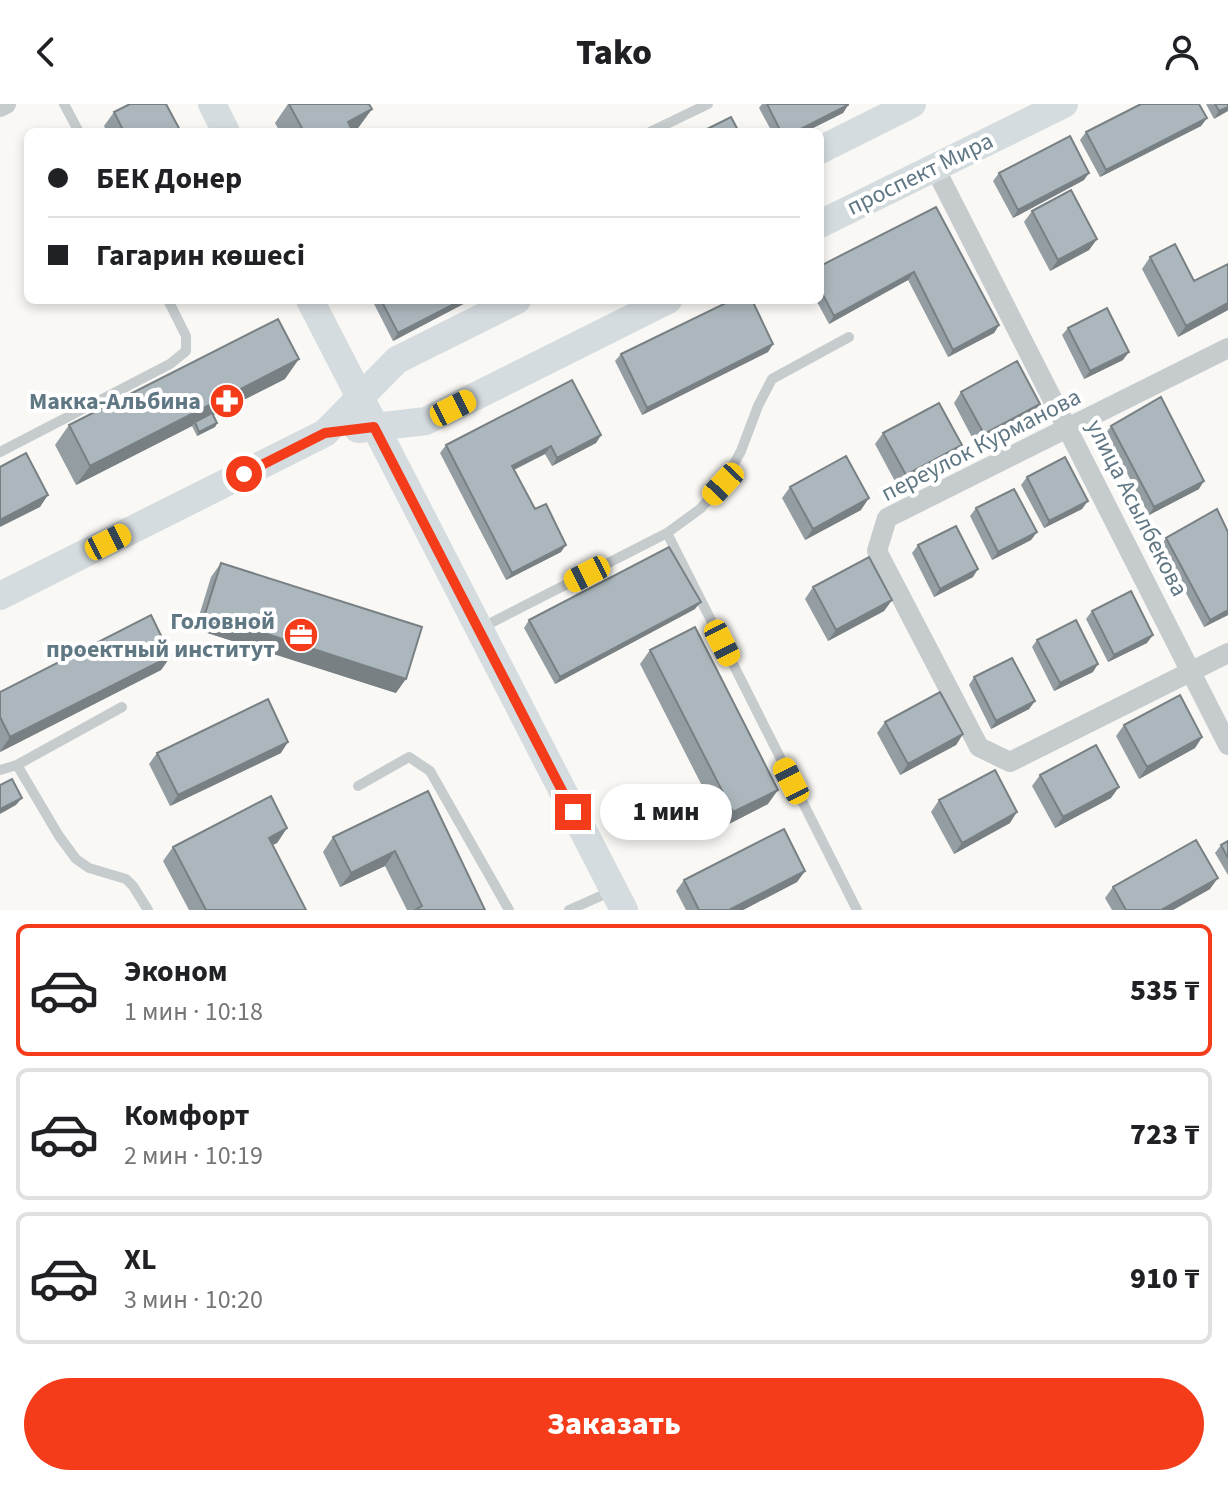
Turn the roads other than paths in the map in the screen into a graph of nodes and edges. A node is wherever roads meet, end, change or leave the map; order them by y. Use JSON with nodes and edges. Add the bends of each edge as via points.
{"nodes":[{"id":1,"x":6,"y":104,"type":"edge"},
{"id":2,"x":64,"y":104,"type":"edge"},
{"id":3,"x":708,"y":104,"type":"edge"},
{"id":4,"x":912,"y":104,"type":"edge"},
{"id":5,"x":1064,"y":104,"type":"edge"},
{"id":6,"x":0,"y":107,"type":"edge"},
{"id":7,"x":77,"y":128,"type":"edge"},
{"id":8,"x":658,"y":128,"type":"edge"},
{"id":9,"x":824,"y":148,"type":"edge"},
{"id":10,"x":934,"y":166,"type":"junction"},
{"id":11,"x":824,"y":222,"type":"edge"},
{"id":12,"x":170,"y":304,"type":"edge"},
{"id":13,"x":312,"y":304,"type":"edge"},
{"id":14,"x":509,"y":304,"type":"edge"},
{"id":15,"x":660,"y":304,"type":"edge"},
{"id":16,"x":849,"y":337,"type":"dead end"},
{"id":17,"x":1228,"y":348,"type":"edge"},
{"id":18,"x":359,"y":398,"type":"junction"},
{"id":19,"x":374,"y":427,"type":"junction"},
{"id":20,"x":1067,"y":429,"type":"junction"},
{"id":21,"x":325,"y":433,"type":"junction"},
{"id":22,"x":0,"y":452,"type":"edge"},
{"id":23,"x":667,"y":533,"type":"junction"},
{"id":24,"x":0,"y":596,"type":"edge"},
{"id":25,"x":478,"y":629,"type":"junction"},
{"id":26,"x":1228,"y":653,"type":"edge"},
{"id":27,"x":1191,"y":672,"type":"junction"},
{"id":28,"x":122,"y":707,"type":"dead end"},
{"id":29,"x":1228,"y":745,"type":"edge"},
{"id":30,"x":17,"y":765,"type":"junction"},
{"id":31,"x":0,"y":770,"type":"edge"},
{"id":32,"x":358,"y":786,"type":"dead end"},
{"id":33,"x":619,"y":900,"type":"edge"},
{"id":34,"x":148,"y":910,"type":"edge"},
{"id":35,"x":509,"y":910,"type":"edge"},
{"id":36,"x":569,"y":910,"type":"edge"},
{"id":37,"x":857,"y":910,"type":"edge"}],
"edges":[{"from":1,"to":6,"type":"street"},
{"from":2,"to":7,"type":"lane"},
{"from":3,"to":8,"type":"lane"},
{"from":4,"to":9,"type":"main road"},
{"from":5,"to":10,"type":"main road","name":"проспект Мира"},
{"from":10,"to":11,"type":"main road","name":"проспект Мира"},
{"from":10,"to":20,"type":"street","name":"улица Асылбекова"},
{"from":12,"to":22,"type":"lane","via":[[186,336],[186,351]]},
{"from":13,"to":18,"type":"main road"},
{"from":14,"to":18,"type":"main road","via":[[397,360]]},
{"from":15,"to":19,"type":"main road","via":[[426,421]]},
{"from":16,"to":23,"type":"lane","via":[[772,379],[723,484]]},
{"from":17,"to":20,"type":"street","name":"переулок Курманова"},
{"from":18,"to":19,"type":"main road"},
{"from":18,"to":21,"type":"main road"},
{"from":19,"to":21,"type":"main road"},
{"from":19,"to":25,"type":"main road"},
{"from":20,"to":27,"type":"street","name":"улица Асылбекова"},
{"from":20,"to":27,"type":"street","name":"переулок Курманова","via":[[887,518],[877,551],[979,747],[1010,762]]},
{"from":21,"to":24,"type":"main road"},
{"from":23,"to":25,"type":"lane"},
{"from":23,"to":37,"type":"lane"},
{"from":25,"to":33,"type":"main road"},
{"from":26,"to":27,"type":"street","name":"переулок Курманова"},
{"from":27,"to":29,"type":"street","name":"улица Асылбекова"},
{"from":28,"to":30,"type":"lane"},
{"from":30,"to":31,"type":"lane"},
{"from":30,"to":34,"type":"lane","via":[[76,859],[126,879]]},
{"from":32,"to":35,"type":"lane","via":[[409,757],[430,771]]},
{"from":33,"to":36,"type":"lane"}]}
